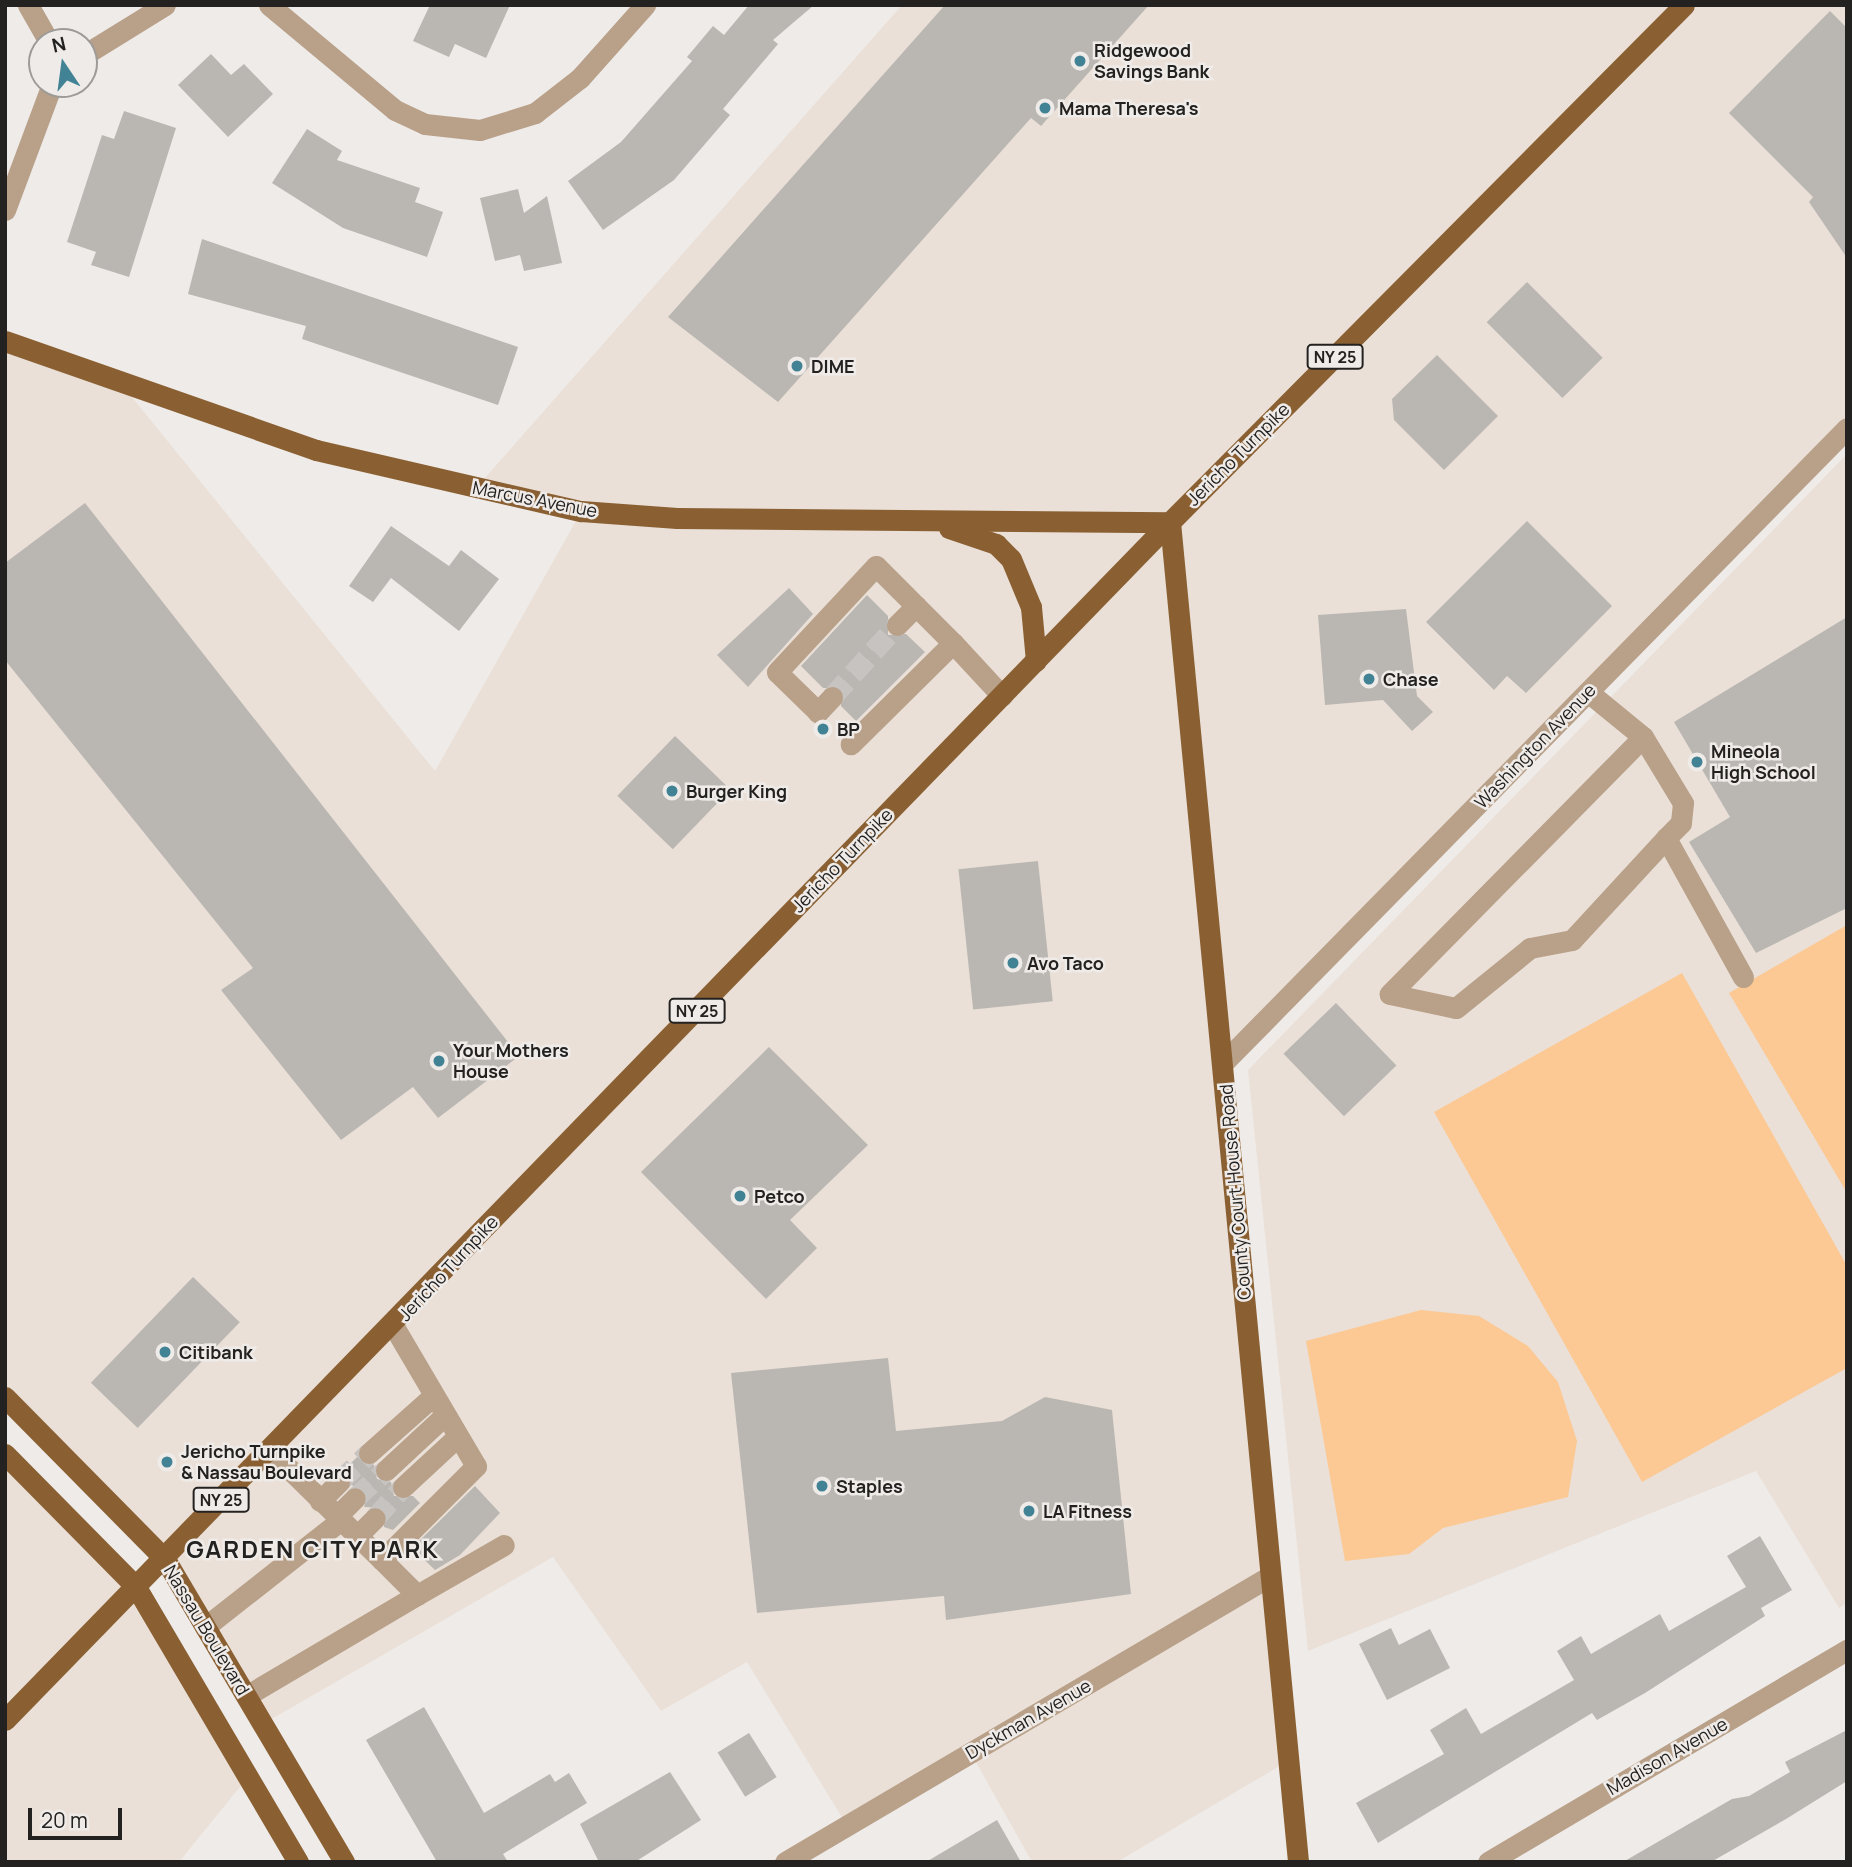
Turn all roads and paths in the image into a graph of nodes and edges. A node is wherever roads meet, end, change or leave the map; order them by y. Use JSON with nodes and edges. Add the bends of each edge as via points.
{"nodes":[{"id":1,"x":28,"y":5,"type":"edge"},
{"id":2,"x":165,"y":5,"type":"edge"},
{"id":3,"x":269,"y":5,"type":"edge"},
{"id":4,"x":645,"y":5,"type":"edge"},
{"id":5,"x":1684,"y":5,"type":"edge"},
{"id":6,"x":41,"y":28,"type":"edge"},
{"id":7,"x":98,"y":46,"type":"edge"},
{"id":8,"x":47,"y":98,"type":"edge"},
{"id":9,"x":5,"y":210,"type":"edge"},
{"id":10,"x":5,"y":341,"type":"edge"},
{"id":11,"x":1847,"y":428,"type":"edge"},
{"id":12,"x":874,"y":519,"type":"junction"},
{"id":13,"x":1170,"y":522,"type":"junction"},
{"id":14,"x":916,"y":606,"type":"junction"},
{"id":15,"x":897,"y":625,"type":"tunnel mouth"},
{"id":16,"x":953,"y":643,"type":"junction"},
{"id":17,"x":1036,"y":661,"type":"junction"},
{"id":18,"x":1588,"y":692,"type":"junction"},
{"id":19,"x":1002,"y":696,"type":"junction"},
{"id":20,"x":832,"y":697,"type":"tunnel mouth"},
{"id":21,"x":1643,"y":737,"type":"junction"},
{"id":22,"x":851,"y":744,"type":"dead end"},
{"id":23,"x":1666,"y":838,"type":"junction"},
{"id":24,"x":1743,"y":977,"type":"dead end"},
{"id":25,"x":1223,"y":1063,"type":"junction"},
{"id":26,"x":394,"y":1327,"type":"junction"},
{"id":27,"x":5,"y":1397,"type":"edge"},
{"id":28,"x":431,"y":1398,"type":"junction"},
{"id":29,"x":443,"y":1417,"type":"junction"},
{"id":30,"x":456,"y":1438,"type":"junction"},
{"id":31,"x":270,"y":1450,"type":"junction"},
{"id":32,"x":369,"y":1452,"type":"tunnel mouth"},
{"id":33,"x":5,"y":1454,"type":"edge"},
{"id":34,"x":386,"y":1470,"type":"tunnel mouth"},
{"id":35,"x":339,"y":1482,"type":"tunnel mouth"},
{"id":36,"x":403,"y":1487,"type":"tunnel mouth"},
{"id":37,"x":355,"y":1498,"type":"tunnel mouth"},
{"id":38,"x":320,"y":1501,"type":"junction"},
{"id":39,"x":339,"y":1518,"type":"junction"},
{"id":40,"x":374,"y":1518,"type":"tunnel mouth"},
{"id":41,"x":357,"y":1536,"type":"junction"},
{"id":42,"x":504,"y":1545,"type":"dead end"},
{"id":43,"x":165,"y":1559,"type":"junction"},
{"id":44,"x":382,"y":1560,"type":"junction"},
{"id":45,"x":1270,"y":1576,"type":"junction"},
{"id":46,"x":136,"y":1587,"type":"junction"},
{"id":47,"x":417,"y":1595,"type":"junction"},
{"id":48,"x":205,"y":1627,"type":"junction"},
{"id":49,"x":1847,"y":1650,"type":"edge"},
{"id":50,"x":246,"y":1696,"type":"junction"},
{"id":51,"x":5,"y":1720,"type":"edge"},
{"id":52,"x":298,"y":1862,"type":"edge"},
{"id":53,"x":344,"y":1862,"type":"edge"},
{"id":54,"x":785,"y":1862,"type":"edge"},
{"id":55,"x":1298,"y":1862,"type":"edge"},
{"id":56,"x":1488,"y":1862,"type":"edge"}],
"edges":[{"from":1,"to":6,"type":"street"},
{"from":2,"to":7,"type":"street"},
{"from":3,"to":4,"type":"street","via":[[395,110],[425,124],[480,130],[535,113],[580,78]]},
{"from":5,"to":13,"type":"main road","name":"Jericho Turnpike","number":"NY 25"},
{"from":8,"to":9,"type":"street"},
{"from":10,"to":12,"type":"main road","name":"Marcus Avenue","via":[[316,450],[581,511]]},
{"from":11,"to":18,"type":"street","name":"Washington Avenue"},
{"from":12,"to":13,"type":"main road","name":"Marcus Avenue"},
{"from":12,"to":17,"type":"main road","via":[[952,528],[996,544],[1024,579]]},
{"from":13,"to":17,"type":"main road","name":"Jericho Turnpike","number":"NY 25"},
{"from":13,"to":25,"type":"main road","name":"County Court House Road"},
{"from":14,"to":15,"type":"street"},
{"from":14,"to":16,"type":"street"},
{"from":14,"to":20,"type":"street","via":[[876,566],[777,672],[818,712]]},
{"from":16,"to":19,"type":"street"},
{"from":16,"to":22,"type":"street"},
{"from":17,"to":19,"type":"main road","name":"Jericho Turnpike","number":"NY 25"},
{"from":18,"to":21,"type":"street"},
{"from":18,"to":25,"type":"street","name":"Washington Avenue"},
{"from":19,"to":26,"type":"main road","name":"Jericho Turnpike","number":"NY 25"},
{"from":21,"to":23,"type":"street","via":[[1683,803],[1681,822]]},
{"from":21,"to":23,"type":"street","via":[[1390,994],[1456,1008],[1530,948],[1572,940]]},
{"from":23,"to":24,"type":"street"},
{"from":25,"to":45,"type":"main road","name":"County Court House Road"},
{"from":26,"to":28,"type":"street"},
{"from":26,"to":31,"type":"main road","name":"Jericho Turnpike","number":"NY 25"},
{"from":27,"to":43,"type":"main road","name":"Nassau Boulevard"},
{"from":28,"to":29,"type":"street"},
{"from":28,"to":32,"type":"street"},
{"from":29,"to":30,"type":"street"},
{"from":29,"to":34,"type":"street"},
{"from":30,"to":36,"type":"street"},
{"from":30,"to":44,"type":"street","via":[[476,1466]]},
{"from":31,"to":38,"type":"street"},
{"from":31,"to":43,"type":"main road","name":"Jericho Turnpike","number":"NY 25"},
{"from":33,"to":46,"type":"main road"},
{"from":35,"to":38,"type":"street"},
{"from":37,"to":39,"type":"street"},
{"from":38,"to":39,"type":"street"},
{"from":39,"to":41,"type":"street"},
{"from":39,"to":48,"type":"street"},
{"from":40,"to":41,"type":"street"},
{"from":41,"to":44,"type":"street"},
{"from":42,"to":47,"type":"street"},
{"from":43,"to":46,"type":"main road","name":"Jericho Turnpike","number":"NY 25"},
{"from":43,"to":48,"type":"main road","name":"Nassau Boulevard"},
{"from":44,"to":47,"type":"street"},
{"from":45,"to":54,"type":"street","name":"Dyckman Avenue"},
{"from":45,"to":55,"type":"main road","name":"County Court House Road"},
{"from":46,"to":51,"type":"main road","name":"Jericho Turnpike","number":"NY 25"},
{"from":46,"to":52,"type":"main road"},
{"from":47,"to":50,"type":"street"},
{"from":48,"to":50,"type":"main road","name":"Nassau Boulevard"},
{"from":49,"to":56,"type":"street","name":"Madison Avenue"},
{"from":50,"to":53,"type":"main road","name":"Nassau Boulevard"}]}
